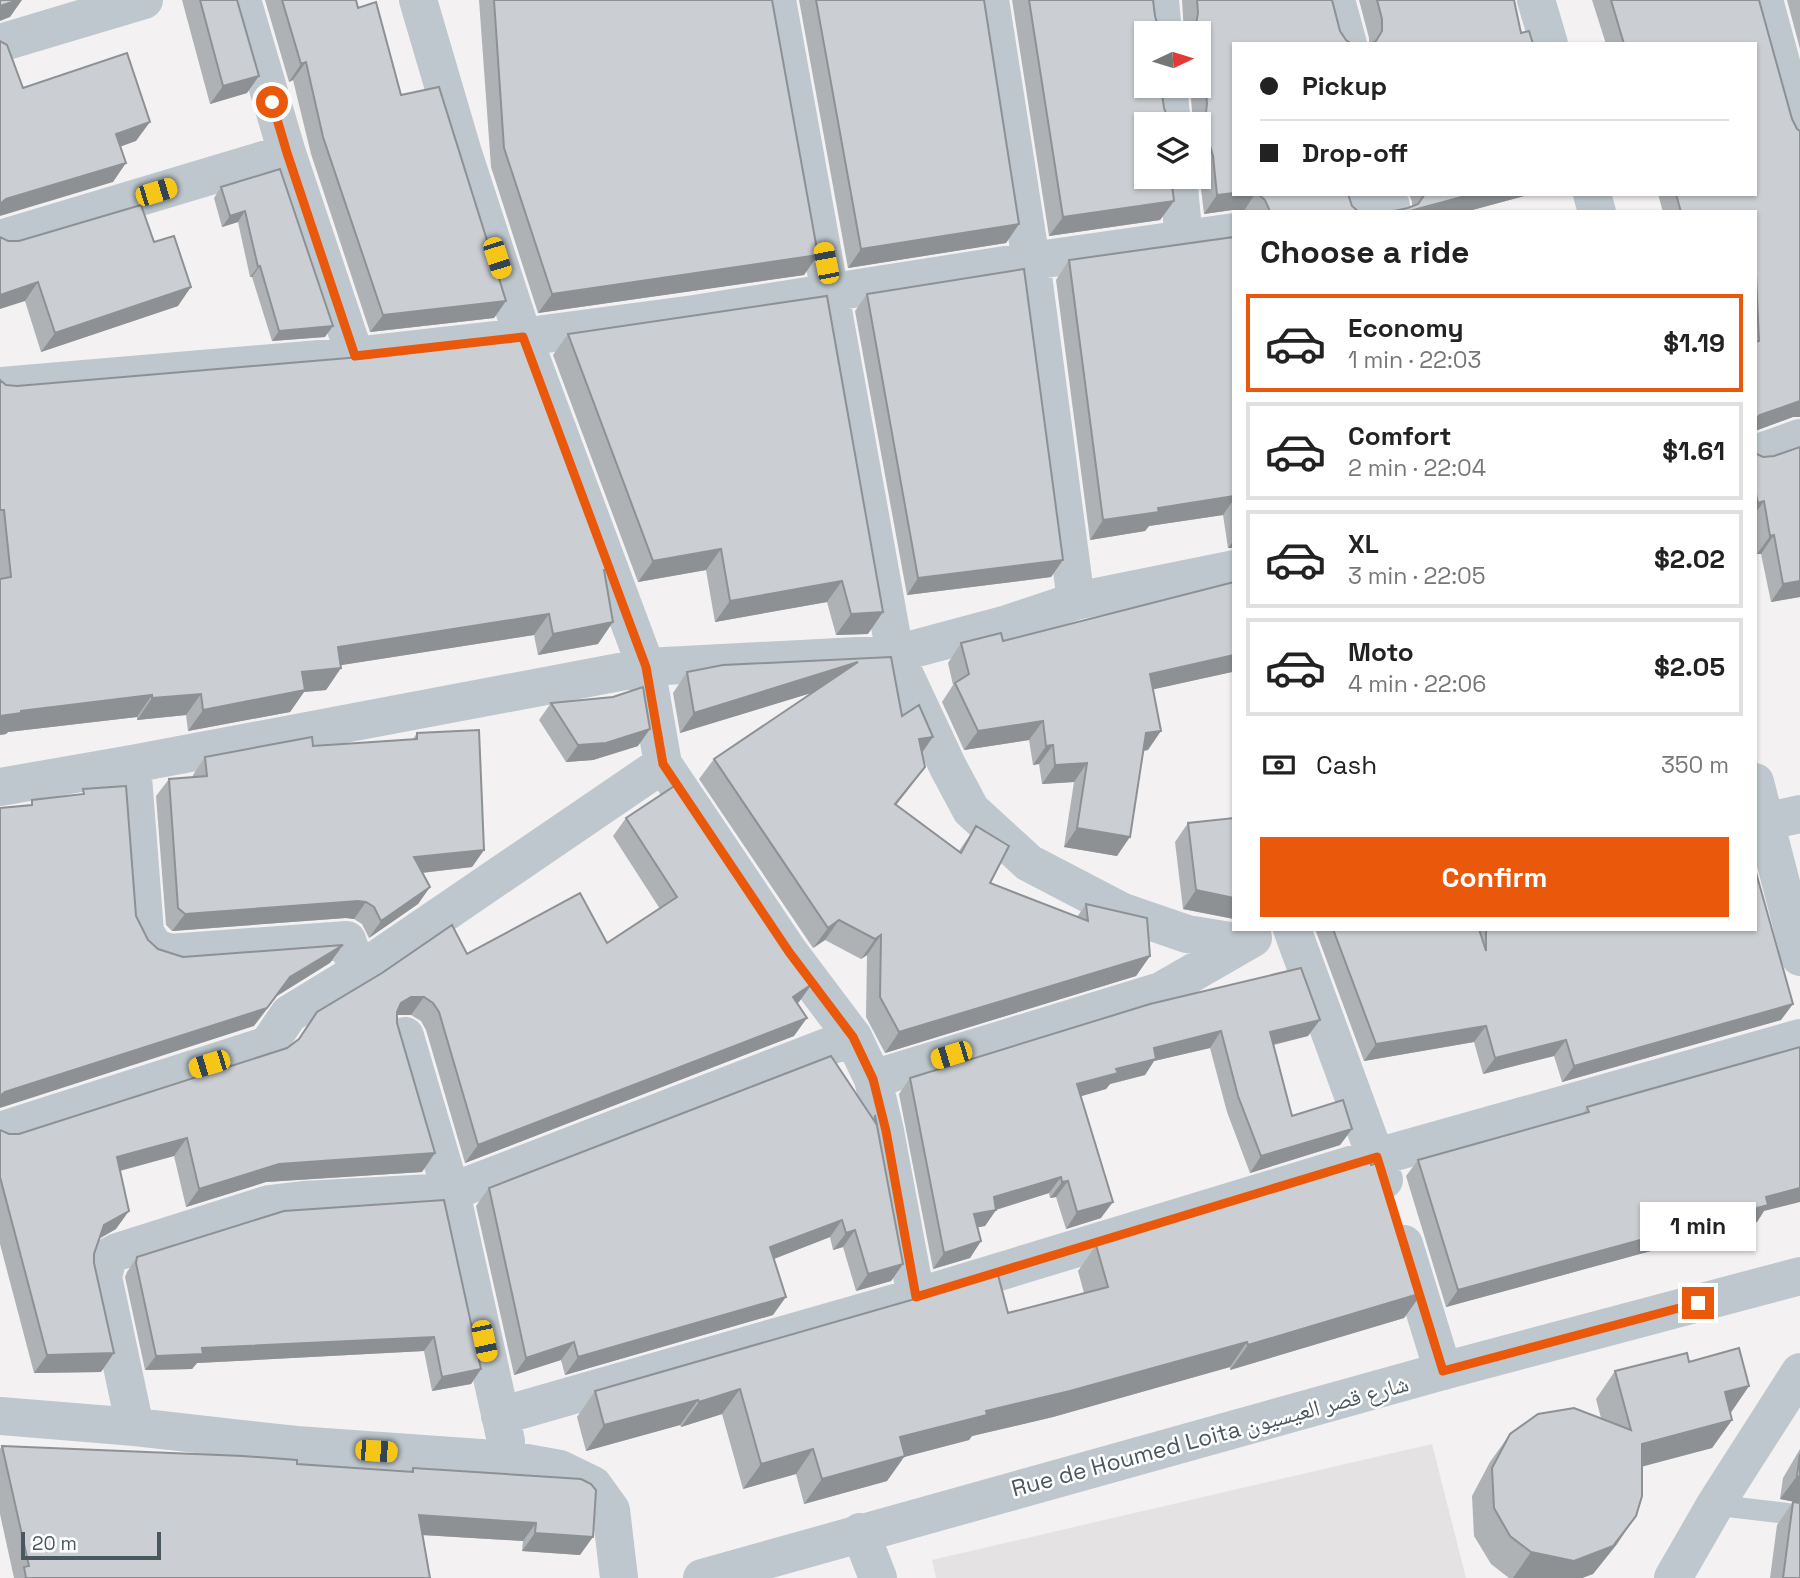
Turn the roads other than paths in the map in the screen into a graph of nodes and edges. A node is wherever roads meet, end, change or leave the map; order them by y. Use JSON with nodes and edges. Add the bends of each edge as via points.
{"nodes":[{"id":1,"x":144,"y":0,"type":"edge"},
{"id":2,"x":242,"y":0,"type":"edge"},
{"id":3,"x":418,"y":0,"type":"edge"},
{"id":4,"x":777,"y":0,"type":"edge"},
{"id":5,"x":990,"y":0,"type":"edge"},
{"id":6,"x":1160,"y":0,"type":"edge"},
{"id":7,"x":1336,"y":0,"type":"edge"},
{"id":8,"x":1536,"y":0,"type":"edge"},
{"id":9,"x":1764,"y":0,"type":"edge"},
{"id":10,"x":1162,"y":21,"type":"edge"},
{"id":11,"x":1347,"y":42,"type":"edge"},
{"id":12,"x":1548,"y":42,"type":"edge"},
{"id":13,"x":0,"y":43,"type":"edge"},
{"id":14,"x":1800,"y":132,"type":"edge"},
{"id":15,"x":287,"y":153,"type":"junction"},
{"id":16,"x":1179,"y":189,"type":"edge"},
{"id":17,"x":1232,"y":232,"type":"edge"},
{"id":18,"x":0,"y":239,"type":"edge"},
{"id":19,"x":1184,"y":240,"type":"junction"},
{"id":20,"x":1031,"y":261,"type":"junction"},
{"id":21,"x":831,"y":292,"type":"junction"},
{"id":22,"x":523,"y":337,"type":"junction"},
{"id":23,"x":355,"y":356,"type":"junction"},
{"id":24,"x":0,"y":386,"type":"edge"},
{"id":25,"x":1800,"y":438,"type":"edge"},
{"id":26,"x":1757,"y":453,"type":"edge"},
{"id":27,"x":1232,"y":569,"type":"edge"},
{"id":28,"x":1076,"y":601,"type":"junction"},
{"id":29,"x":895,"y":654,"type":"junction"},
{"id":30,"x":646,"y":667,"type":"junction"},
{"id":31,"x":132,"y":764,"type":"junction"},
{"id":32,"x":663,"y":764,"type":"junction"},
{"id":33,"x":1757,"y":786,"type":"edge"},
{"id":34,"x":0,"y":787,"type":"edge"},
{"id":35,"x":1774,"y":820,"type":"edge"},
{"id":36,"x":1293,"y":931,"type":"edge"},
{"id":37,"x":1257,"y":936,"type":"edge"},
{"id":38,"x":1800,"y":957,"type":"edge"},
{"id":39,"x":358,"y":972,"type":"junction"},
{"id":40,"x":405,"y":1036,"type":"dead end"},
{"id":41,"x":853,"y":1037,"type":"junction"},
{"id":42,"x":1800,"y":1038,"type":"edge"},
{"id":43,"x":873,"y":1079,"type":"junction"},
{"id":44,"x":0,"y":1131,"type":"edge"},
{"id":45,"x":1377,"y":1157,"type":"junction"},
{"id":46,"x":451,"y":1192,"type":"junction"},
{"id":47,"x":1800,"y":1276,"type":"edge"},
{"id":48,"x":916,"y":1297,"type":"junction"},
{"id":49,"x":1443,"y":1371,"type":"junction"},
{"id":50,"x":1800,"y":1371,"type":"edge"},
{"id":51,"x":0,"y":1416,"type":"edge"},
{"id":52,"x":500,"y":1416,"type":"junction"},
{"id":53,"x":135,"y":1427,"type":"junction"},
{"id":54,"x":510,"y":1460,"type":"junction"},
{"id":55,"x":1715,"y":1506,"type":"junction"},
{"id":56,"x":1800,"y":1515,"type":"edge"},
{"id":57,"x":860,"y":1532,"type":"junction"},
{"id":58,"x":619,"y":1578,"type":"edge"},
{"id":59,"x":702,"y":1578,"type":"edge"},
{"id":60,"x":878,"y":1578,"type":"edge"},
{"id":61,"x":1673,"y":1578,"type":"edge"}],
"edges":[{"from":1,"to":13,"type":"street"},
{"from":2,"to":15,"type":"street"},
{"from":3,"to":22,"type":"street"},
{"from":4,"to":21,"type":"street"},
{"from":5,"to":20,"type":"street"},
{"from":6,"to":10,"type":"street"},
{"from":7,"to":11,"type":"street"},
{"from":8,"to":12,"type":"street"},
{"from":9,"to":14,"type":"street"},
{"from":15,"to":18,"type":"street"},
{"from":15,"to":23,"type":"street"},
{"from":16,"to":19,"type":"street"},
{"from":17,"to":19,"type":"street"},
{"from":19,"to":20,"type":"street"},
{"from":20,"to":21,"type":"street"},
{"from":20,"to":28,"type":"street"},
{"from":21,"to":22,"type":"street"},
{"from":21,"to":29,"type":"street"},
{"from":22,"to":23,"type":"street"},
{"from":22,"to":30,"type":"street"},
{"from":23,"to":24,"type":"street"},
{"from":25,"to":26,"type":"street"},
{"from":27,"to":28,"type":"street"},
{"from":28,"to":29,"type":"street"},
{"from":29,"to":30,"type":"street"},
{"from":29,"to":37,"type":"street","via":[[971,810],[1029,863],[1123,912],[1187,934]]},
{"from":30,"to":31,"type":"street"},
{"from":30,"to":32,"type":"street"},
{"from":31,"to":34,"type":"street"},
{"from":31,"to":39,"type":"street","via":[[145,932],[154,947],[169,953],[347,940]]},
{"from":32,"to":39,"type":"street"},
{"from":32,"to":41,"type":"street","via":[[789,952]]},
{"from":33,"to":35,"type":"street"},
{"from":35,"to":38,"type":"street"},
{"from":36,"to":45,"type":"street"},
{"from":37,"to":43,"type":"street","via":[[1161,992]]},
{"from":39,"to":44,"type":"street","via":[[289,1014],[268,1045]]},
{"from":40,"to":46,"type":"street"},
{"from":41,"to":43,"type":"street"},
{"from":41,"to":46,"type":"street"},
{"from":42,"to":45,"type":"street"},
{"from":43,"to":48,"type":"street"},
{"from":45,"to":48,"type":"street"},
{"from":45,"to":49,"type":"street"},
{"from":46,"to":52,"type":"street"},
{"from":46,"to":53,"type":"street","via":[[269,1204],[108,1258],[104,1287]]},
{"from":47,"to":49,"type":"street","name":"Rue de Houmed Loita شارع قصر العيسيون"},
{"from":48,"to":52,"type":"street"},
{"from":49,"to":57,"type":"street","name":"Rue de Houmed Loita شارع قصر العيسيون"},
{"from":50,"to":55,"type":"street"},
{"from":51,"to":53,"type":"street"},
{"from":52,"to":54,"type":"street"},
{"from":53,"to":54,"type":"street","via":[[296,1445]]},
{"from":54,"to":58,"type":"street","via":[[560,1469],[593,1485],[611,1510]]},
{"from":55,"to":56,"type":"lane"},
{"from":55,"to":61,"type":"street"},
{"from":57,"to":59,"type":"street","name":"Rue de Houmed Loita شارع قصر العيسيون"},
{"from":57,"to":60,"type":"street"}]}
